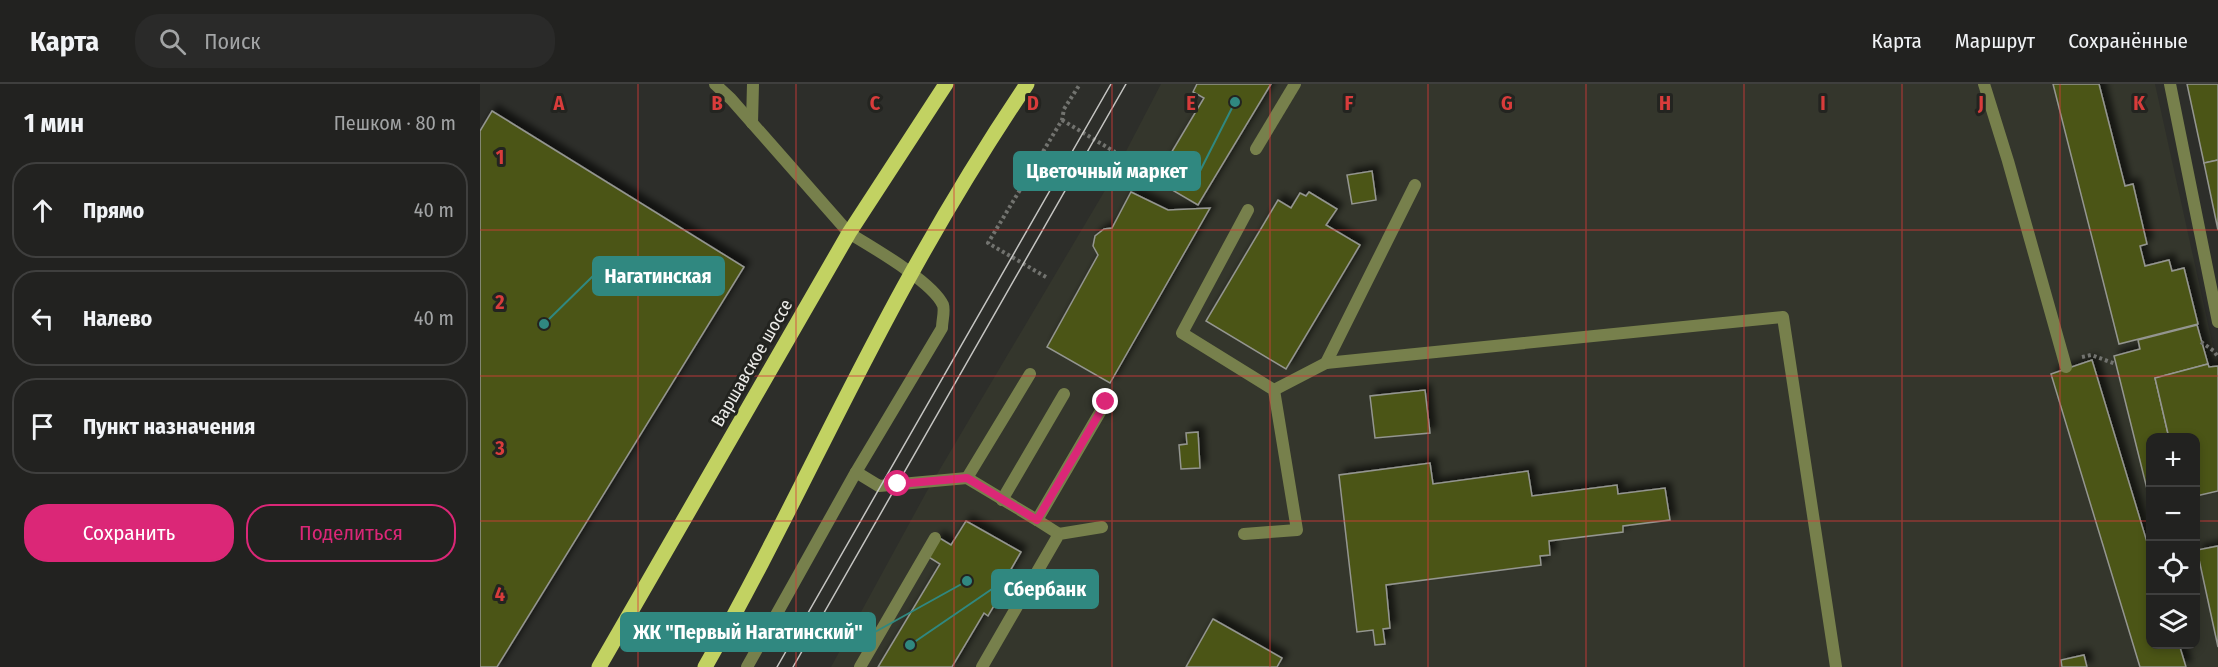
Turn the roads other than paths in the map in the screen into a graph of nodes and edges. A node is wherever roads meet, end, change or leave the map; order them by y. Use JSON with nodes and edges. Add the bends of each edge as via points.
{"nodes":[{"id":1,"x":715,"y":84,"type":"edge"},
{"id":2,"x":753,"y":84,"type":"edge"},
{"id":3,"x":946,"y":84,"type":"edge"},
{"id":4,"x":1027,"y":84,"type":"edge"},
{"id":5,"x":1295,"y":84,"type":"edge"},
{"id":6,"x":1983,"y":84,"type":"edge"},
{"id":7,"x":2170,"y":84,"type":"edge"},
{"id":8,"x":752,"y":123,"type":"junction"},
{"id":9,"x":1256,"y":149,"type":"dead end"},
{"id":10,"x":1414,"y":185,"type":"dead end"},
{"id":11,"x":1248,"y":210,"type":"dead end"},
{"id":12,"x":849,"y":233,"type":"junction"},
{"id":13,"x":911,"y":274,"type":"junction"},
{"id":14,"x":2218,"y":322,"type":"edge"},
{"id":15,"x":1326,"y":363,"type":"junction"},
{"id":16,"x":2066,"y":367,"type":"dead end"},
{"id":17,"x":1030,"y":374,"type":"dead end"},
{"id":18,"x":1274,"y":390,"type":"junction"},
{"id":19,"x":1064,"y":394,"type":"dead end"},
{"id":20,"x":1106,"y":402,"type":"dead end"},
{"id":21,"x":856,"y":472,"type":"junction"},
{"id":22,"x":967,"y":478,"type":"junction"},
{"id":23,"x":1002,"y":500,"type":"junction"},
{"id":24,"x":1037,"y":520,"type":"junction"},
{"id":25,"x":1102,"y":527,"type":"dead end"},
{"id":26,"x":1059,"y":534,"type":"junction"},
{"id":27,"x":1244,"y":534,"type":"dead end"},
{"id":28,"x":935,"y":538,"type":"dead end"},
{"id":29,"x":599,"y":667,"type":"edge"},
{"id":30,"x":705,"y":667,"type":"edge"},
{"id":31,"x":747,"y":667,"type":"edge"},
{"id":32,"x":860,"y":667,"type":"edge"},
{"id":33,"x":982,"y":667,"type":"edge"},
{"id":34,"x":1836,"y":667,"type":"edge"}],
"edges":[{"from":1,"to":8,"type":"street"},
{"from":2,"to":8,"type":"street"},
{"from":3,"to":12,"type":"main road","name":"Варшавское шоссе"},
{"from":4,"to":13,"type":"main road"},
{"from":5,"to":9,"type":"street"},
{"from":6,"to":16,"type":"street"},
{"from":7,"to":14,"type":"street"},
{"from":8,"to":12,"type":"street"},
{"from":10,"to":15,"type":"street"},
{"from":11,"to":18,"type":"street","via":[[1182,333]]},
{"from":12,"to":13,"type":"street"},
{"from":12,"to":29,"type":"main road","name":"Варшавское шоссе"},
{"from":13,"to":21,"type":"street","via":[[936,294],[944,307],[942,328]]},
{"from":13,"to":30,"type":"main road"},
{"from":15,"to":18,"type":"street"},
{"from":15,"to":34,"type":"street","via":[[1783,317]]},
{"from":17,"to":22,"type":"street"},
{"from":18,"to":27,"type":"street","via":[[1297,530]]},
{"from":19,"to":23,"type":"street"},
{"from":20,"to":24,"type":"street"},
{"from":21,"to":22,"type":"street","via":[[879,486]]},
{"from":21,"to":31,"type":"street"},
{"from":22,"to":23,"type":"street"},
{"from":23,"to":24,"type":"street"},
{"from":24,"to":26,"type":"street"},
{"from":25,"to":26,"type":"street"},
{"from":26,"to":33,"type":"street"},
{"from":28,"to":32,"type":"street"}]}
